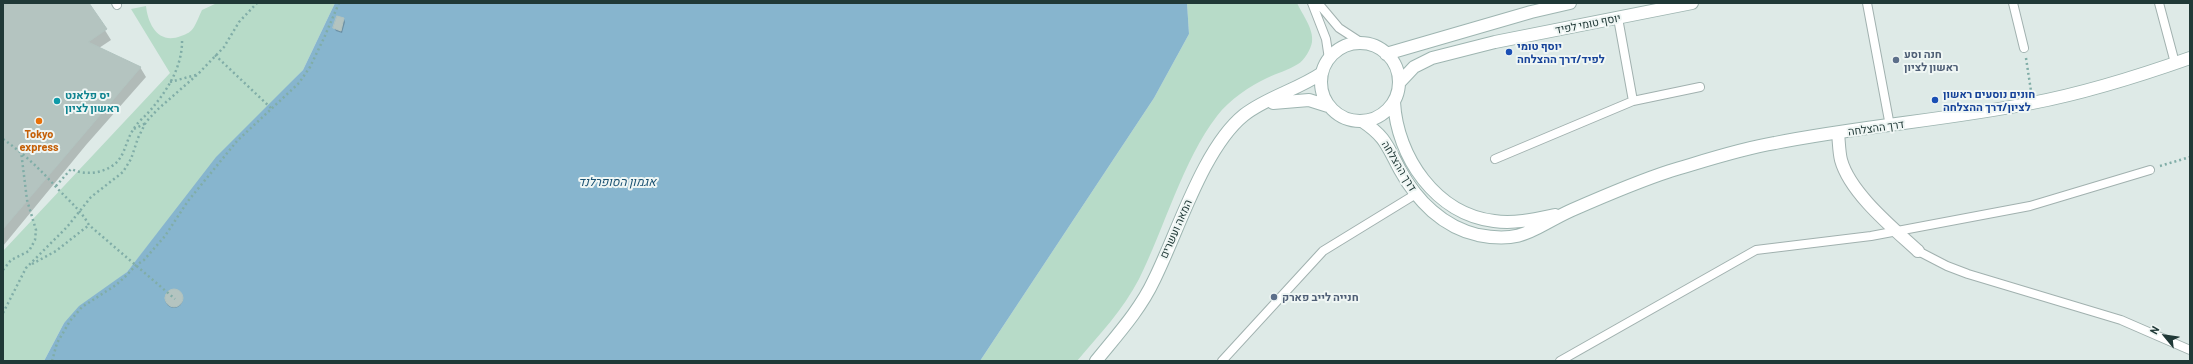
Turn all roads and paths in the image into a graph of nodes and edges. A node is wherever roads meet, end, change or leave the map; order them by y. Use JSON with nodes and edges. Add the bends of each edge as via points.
{"nodes":[{"id":1,"x":257,"y":3,"type":"edge"},
{"id":2,"x":339,"y":3,"type":"edge"},
{"id":3,"x":1312,"y":3,"type":"edge"},
{"id":4,"x":1318,"y":3,"type":"edge"},
{"id":5,"x":1570,"y":3,"type":"edge"},
{"id":6,"x":1692,"y":3,"type":"edge"},
{"id":7,"x":1867,"y":3,"type":"edge"},
{"id":8,"x":2013,"y":3,"type":"edge"},
{"id":9,"x":2159,"y":3,"type":"edge"},
{"id":10,"x":1618,"y":18,"type":"junction"},
{"id":11,"x":182,"y":39,"type":"dead end"},
{"id":12,"x":1362,"y":43,"type":"junction"},
{"id":13,"x":2024,"y":48,"type":"joint"},
{"id":14,"x":1386,"y":54,"type":"junction"},
{"id":15,"x":215,"y":55,"type":"junction"},
{"id":16,"x":2190,"y":58,"type":"edge"},
{"id":17,"x":1328,"y":59,"type":"junction"},
{"id":18,"x":2175,"y":63,"type":"junction"},
{"id":19,"x":1322,"y":73,"type":"junction"},
{"id":20,"x":198,"y":74,"type":"junction"},
{"id":21,"x":170,"y":82,"type":"junction"},
{"id":22,"x":1399,"y":83,"type":"junction"},
{"id":23,"x":1700,"y":87,"type":"dead end"},
{"id":24,"x":1633,"y":101,"type":"junction"},
{"id":25,"x":1394,"y":102,"type":"junction"},
{"id":26,"x":2033,"y":103,"type":"junction"},
{"id":27,"x":1262,"y":104,"type":"junction"},
{"id":28,"x":1328,"y":106,"type":"junction"},
{"id":29,"x":272,"y":109,"type":"junction"},
{"id":30,"x":1362,"y":121,"type":"junction"},
{"id":31,"x":146,"y":122,"type":"junction"},
{"id":32,"x":1890,"y":126,"type":"junction"},
{"id":33,"x":132,"y":130,"type":"junction"},
{"id":34,"x":1838,"y":133,"type":"junction"},
{"id":35,"x":3,"y":139,"type":"edge"},
{"id":36,"x":21,"y":151,"type":"junction"},
{"id":37,"x":2190,"y":157,"type":"edge"},
{"id":38,"x":1495,"y":159,"type":"dead end"},
{"id":39,"x":2150,"y":170,"type":"joint"},
{"id":40,"x":56,"y":186,"type":"junction"},
{"id":41,"x":1416,"y":194,"type":"junction"},
{"id":42,"x":80,"y":210,"type":"junction"},
{"id":43,"x":1566,"y":213,"type":"junction"},
{"id":44,"x":89,"y":225,"type":"junction"},
{"id":45,"x":1896,"y":231,"type":"junction"},
{"id":46,"x":1918,"y":251,"type":"joint"},
{"id":47,"x":135,"y":266,"type":"junction"},
{"id":48,"x":26,"y":268,"type":"junction"},
{"id":49,"x":3,"y":270,"type":"edge"},
{"id":50,"x":175,"y":299,"type":"dead end"},
{"id":51,"x":3,"y":313,"type":"edge"},
{"id":52,"x":2190,"y":350,"type":"edge"},
{"id":53,"x":52,"y":361,"type":"edge"},
{"id":54,"x":1096,"y":361,"type":"edge"},
{"id":55,"x":1222,"y":361,"type":"edge"},
{"id":56,"x":1560,"y":361,"type":"edge"}],
"edges":[{"from":1,"to":15,"type":"path"},
{"from":2,"to":29,"type":"path","via":[[310,66],[294,88]]},
{"from":3,"to":17,"type":"lane","via":[[1326,39]]},
{"from":4,"to":12,"type":"lane","via":[[1339,28]]},
{"from":5,"to":14,"type":"street"},
{"from":6,"to":10,"type":"street","name":"יוסף טומי לפיד"},
{"from":7,"to":32,"type":"lane"},
{"from":8,"to":13,"type":"lane"},
{"from":9,"to":18,"type":"lane"},
{"from":10,"to":22,"type":"street","name":"יוסף טומי לפיד","via":[[1496,42],[1432,58],[1414,67]]},
{"from":10,"to":24,"type":"lane"},
{"from":11,"to":21,"type":"path","via":[[182,55]]},
{"from":12,"to":14,"type":"street","via":[[1375,46]]},
{"from":12,"to":17,"type":"street","via":[[1350,44]]},
{"from":13,"to":26,"type":"path"},
{"from":14,"to":22,"type":"street","via":[[1396,67]]},
{"from":15,"to":20,"type":"path"},
{"from":15,"to":29,"type":"path"},
{"from":16,"to":18,"type":"street","name":"דרך ההצלחה"},
{"from":17,"to":19,"type":"street"},
{"from":18,"to":26,"type":"street","name":"דרך ההצלחה"},
{"from":19,"to":27,"type":"street","name":"המאה ועשרים"},
{"from":19,"to":28,"type":"street","via":[[1323,96]]},
{"from":20,"to":21,"type":"path"},
{"from":20,"to":31,"type":"path"},
{"from":21,"to":33,"type":"path"},
{"from":22,"to":25,"type":"street"},
{"from":23,"to":24,"type":"lane"},
{"from":24,"to":38,"type":"lane"},
{"from":25,"to":30,"type":"street","via":[[1380,116]]},
{"from":25,"to":43,"type":"street","name":"דרך ההצלחה","via":[[1395,118],[1403,146],[1414,166],[1439,196],[1458,209],[1479,218],[1495,221],[1528,220]]},
{"from":26,"to":32,"type":"street","name":"דרך ההצלחה"},
{"from":27,"to":28,"type":"street","name":"המאה ועשרים","via":[[1309,100]]},
{"from":27,"to":54,"type":"street","name":"המאה ועשרים","via":[[1244,115],[1217,148],[1203,172],[1154,280],[1140,304]]},
{"from":28,"to":30,"type":"street","via":[[1349,120]]},
{"from":29,"to":47,"type":"path","via":[[238,141],[188,201],[165,236],[144,260]]},
{"from":30,"to":41,"type":"street","name":"דרך ההצלחה","via":[[1380,134]]},
{"from":31,"to":33,"type":"path"},
{"from":31,"to":42,"type":"path","via":[[123,172],[96,193]]},
{"from":32,"to":34,"type":"street","name":"דרך ההצלחה"},
{"from":33,"to":40,"type":"path","via":[[126,149],[112,167],[92,173],[71,169]]},
{"from":34,"to":43,"type":"street","name":"דרך ההצלחה","via":[[1774,143],[1722,156],[1666,173]]},
{"from":34,"to":45,"type":"street","via":[[1841,160],[1846,173]]},
{"from":35,"to":36,"type":"path"},
{"from":36,"to":40,"type":"path"},
{"from":36,"to":49,"type":"path","via":[[27,200],[36,230],[35,240],[29,251],[11,260]]},
{"from":37,"to":39,"type":"path"},
{"from":39,"to":45,"type":"lane","via":[[2030,206]]},
{"from":40,"to":42,"type":"path"},
{"from":41,"to":43,"type":"street","name":"דרך ההצלחה","via":[[1428,208],[1448,223],[1462,230],[1497,238],[1533,232]]},
{"from":41,"to":55,"type":"lane","via":[[1323,251]]},
{"from":42,"to":44,"type":"path"},
{"from":42,"to":48,"type":"path","via":[[67,227]]},
{"from":44,"to":47,"type":"path"},
{"from":44,"to":48,"type":"path","via":[[62,247]]},
{"from":45,"to":46,"type":"street"},
{"from":45,"to":56,"type":"lane","via":[[1756,250]]},
{"from":46,"to":52,"type":"lane","via":[[1968,274],[2122,320]]},
{"from":47,"to":50,"type":"path"},
{"from":47,"to":53,"type":"path","via":[[127,276],[82,307],[57,343]]},
{"from":48,"to":51,"type":"path"}]}
